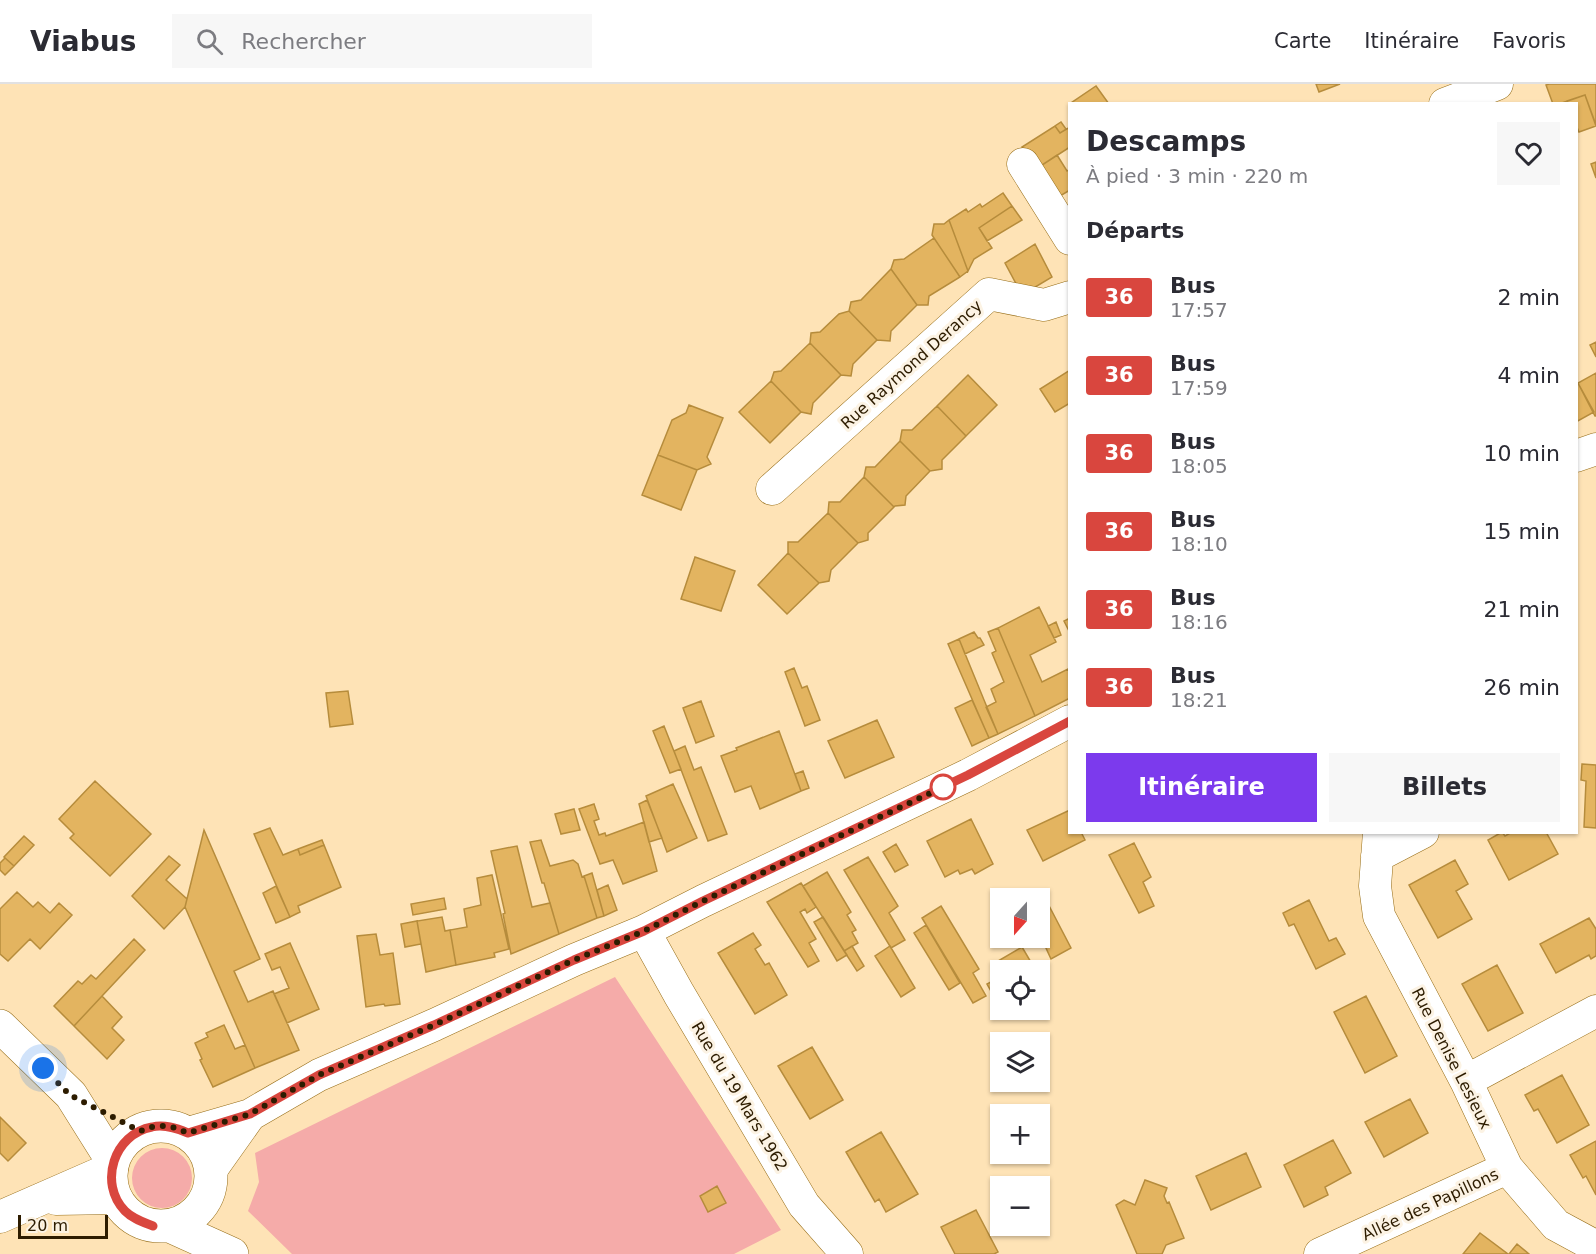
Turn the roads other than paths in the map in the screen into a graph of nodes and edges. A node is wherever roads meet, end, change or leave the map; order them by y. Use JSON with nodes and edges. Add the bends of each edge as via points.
{"nodes":[{"id":1,"x":1497,"y":84,"type":"edge"},
{"id":2,"x":1450,"y":102,"type":"edge"},
{"id":3,"x":1023,"y":164,"type":"dead end"},
{"id":4,"x":1068,"y":236,"type":"edge"},
{"id":5,"x":1068,"y":298,"type":"edge"},
{"id":6,"x":1596,"y":449,"type":"edge"},
{"id":7,"x":1578,"y":455,"type":"edge"},
{"id":8,"x":772,"y":489,"type":"dead end"},
{"id":9,"x":1068,"y":723,"type":"edge"},
{"id":10,"x":1416,"y":834,"type":"edge"},
{"id":11,"x":1378,"y":844,"type":"edge"},
{"id":12,"x":644,"y":931,"type":"junction"},
{"id":13,"x":1596,"y":1011,"type":"edge"},
{"id":14,"x":0,"y":1026,"type":"edge"},
{"id":15,"x":1466,"y":1081,"type":"junction"},
{"id":16,"x":70,"y":1095,"type":"junction"},
{"id":17,"x":250,"y":1114,"type":"junction"},
{"id":18,"x":140,"y":1131,"type":"junction"},
{"id":19,"x":188,"y":1133,"type":"junction"},
{"id":20,"x":1507,"y":1168,"type":"junction"},
{"id":21,"x":114,"y":1176,"type":"junction"},
{"id":22,"x":208,"y":1185,"type":"junction"},
{"id":23,"x":0,"y":1217,"type":"edge"},
{"id":24,"x":170,"y":1226,"type":"junction"},
{"id":25,"x":1593,"y":1248,"type":"edge"},
{"id":26,"x":234,"y":1254,"type":"edge"},
{"id":27,"x":847,"y":1254,"type":"edge"},
{"id":28,"x":1320,"y":1254,"type":"edge"}],
"edges":[{"from":1,"to":2,"type":"street"},
{"from":3,"to":4,"type":"street"},
{"from":5,"to":8,"type":"street","name":"Rue Raymond Derancy","via":[[1044,305],[989,294]]},
{"from":6,"to":7,"type":"street"},
{"from":9,"to":12,"type":"street","via":[[959,780]]},
{"from":10,"to":11,"type":"street"},
{"from":11,"to":15,"type":"street","name":"Rue Denise Lesieux","via":[[1375,886],[1379,916]]},
{"from":12,"to":17,"type":"street","via":[[319,1075]]},
{"from":12,"to":27,"type":"street","name":"Rue du 19 Mars 1962","via":[[804,1205]]},
{"from":13,"to":15,"type":"street"},
{"from":14,"to":16,"type":"main road"},
{"from":15,"to":20,"type":"street","name":"Rue Denise Lesieux"},
{"from":16,"to":18,"type":"main road"},
{"from":16,"to":21,"type":"main road"},
{"from":17,"to":19,"type":"street"},
{"from":17,"to":22,"type":"street"},
{"from":18,"to":19,"type":"main road","via":[[164,1126]]},
{"from":18,"to":21,"type":"main road","via":[[119,1149]]},
{"from":19,"to":22,"type":"main road","via":[[209,1159]]},
{"from":20,"to":25,"type":"street","name":"Rue Denise Lesieux","via":[[1556,1225]]},
{"from":20,"to":28,"type":"street","name":"Allée des Papillons"},
{"from":21,"to":23,"type":"street"},
{"from":21,"to":24,"type":"main road","via":[[125,1211],[138,1221]]},
{"from":22,"to":24,"type":"main road","via":[[199,1210]]},
{"from":22,"to":26,"type":"main road"},
{"from":24,"to":26,"type":"main road"}]}
